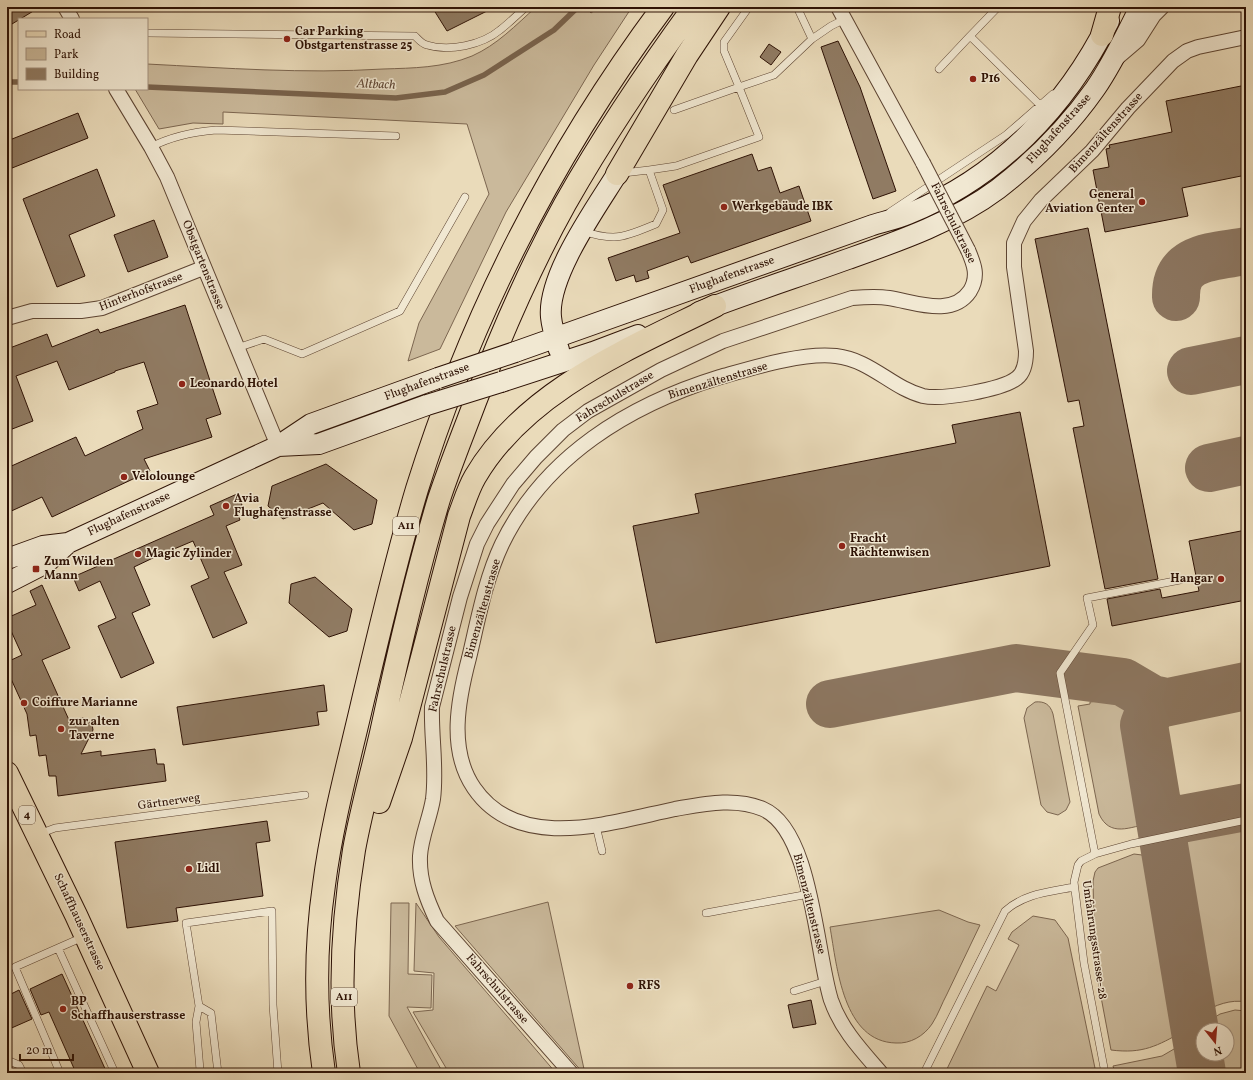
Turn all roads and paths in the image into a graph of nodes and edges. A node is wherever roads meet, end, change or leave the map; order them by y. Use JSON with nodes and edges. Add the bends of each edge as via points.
{"nodes":[{"id":1,"x":65,"y":7,"type":"edge"},
{"id":2,"x":526,"y":7,"type":"edge"},
{"id":3,"x":663,"y":7,"type":"edge"},
{"id":4,"x":694,"y":7,"type":"edge"},
{"id":5,"x":719,"y":7,"type":"edge"},
{"id":6,"x":749,"y":7,"type":"edge"},
{"id":7,"x":797,"y":7,"type":"edge"},
{"id":8,"x":998,"y":7,"type":"edge"},
{"id":9,"x":1110,"y":7,"type":"edge"},
{"id":10,"x":1115,"y":7,"type":"edge"},
{"id":11,"x":1140,"y":7,"type":"edge"},
{"id":12,"x":1162,"y":7,"type":"edge"},
{"id":13,"x":842,"y":13,"type":"edge"},
{"id":14,"x":71,"y":18,"type":"edge"},
{"id":15,"x":148,"y":33,"type":"edge"},
{"id":16,"x":1102,"y":35,"type":"junction"},
{"id":17,"x":970,"y":36,"type":"junction"},
{"id":18,"x":1246,"y":37,"type":"edge"},
{"id":19,"x":812,"y":39,"type":"junction"},
{"id":20,"x":1111,"y":63,"type":"junction"},
{"id":21,"x":1083,"y":68,"type":"junction"},
{"id":22,"x":939,"y":69,"type":"dead end"},
{"id":23,"x":739,"y":87,"type":"junction"},
{"id":24,"x":117,"y":90,"type":"edge"},
{"id":25,"x":1040,"y":105,"type":"junction"},
{"id":26,"x":674,"y":110,"type":"dead end"},
{"id":27,"x":396,"y":136,"type":"dead end"},
{"id":28,"x":151,"y":147,"type":"junction"},
{"id":29,"x":649,"y":170,"type":"junction"},
{"id":30,"x":617,"y":174,"type":"junction"},
{"id":31,"x":465,"y":197,"type":"dead end"},
{"id":32,"x":870,"y":226,"type":"junction"},
{"id":33,"x":582,"y":230,"type":"junction"},
{"id":34,"x":203,"y":268,"type":"junction"},
{"id":35,"x":715,"y":306,"type":"junction"},
{"id":36,"x":7,"y":318,"type":"edge"},
{"id":37,"x":555,"y":338,"type":"junction"},
{"id":38,"x":237,"y":348,"type":"junction"},
{"id":39,"x":562,"y":362,"type":"junction"},
{"id":40,"x":278,"y":446,"type":"junction"},
{"id":41,"x":68,"y":543,"type":"junction"},
{"id":42,"x":7,"y":559,"type":"edge"},
{"id":43,"x":1180,"y":580,"type":"dead end"},
{"id":44,"x":7,"y":583,"type":"edge"},
{"id":45,"x":7,"y":773,"type":"edge"},
{"id":46,"x":305,"y":795,"type":"dead end"},
{"id":47,"x":1246,"y":820,"type":"edge"},
{"id":48,"x":596,"y":826,"type":"junction"},
{"id":49,"x":37,"y":835,"type":"junction"},
{"id":50,"x":602,"y":851,"type":"dead end"},
{"id":51,"x":1095,"y":854,"type":"junction"},
{"id":52,"x":1074,"y":887,"type":"junction"},
{"id":53,"x":809,"y":894,"type":"junction"},
{"id":54,"x":706,"y":913,"type":"dead end"},
{"id":55,"x":345,"y":921,"type":"junction"},
{"id":56,"x":86,"y":936,"type":"junction"},
{"id":57,"x":58,"y":948,"type":"junction"},
{"id":58,"x":15,"y":967,"type":"junction"},
{"id":59,"x":7,"y":971,"type":"edge"},
{"id":60,"x":826,"y":981,"type":"junction"},
{"id":61,"x":794,"y":991,"type":"dead end"},
{"id":62,"x":199,"y":1006,"type":"junction"},
{"id":63,"x":7,"y":1060,"type":"edge"},
{"id":64,"x":23,"y":1073,"type":"edge"},
{"id":65,"x":60,"y":1073,"type":"edge"},
{"id":66,"x":115,"y":1073,"type":"edge"},
{"id":67,"x":148,"y":1073,"type":"edge"},
{"id":68,"x":198,"y":1073,"type":"edge"},
{"id":69,"x":218,"y":1073,"type":"edge"},
{"id":70,"x":278,"y":1073,"type":"edge"},
{"id":71,"x":324,"y":1073,"type":"edge"},
{"id":72,"x":349,"y":1073,"type":"edge"},
{"id":73,"x":571,"y":1073,"type":"edge"},
{"id":74,"x":881,"y":1073,"type":"edge"},
{"id":75,"x":924,"y":1073,"type":"edge"},
{"id":76,"x":1105,"y":1073,"type":"edge"}],
"edges":[{"from":1,"to":14,"type":"street"},
{"from":2,"to":15,"type":"lane","via":[[499,31],[474,43],[442,47],[425,45],[415,36]]},
{"from":3,"to":71,"type":"main road","number":"A11","via":[[580,130],[526,226],[484,312],[437,430],[418,488],[394,573],[361,711],[323,886],[318,1003]]},
{"from":4,"to":55,"type":"main road","number":"A11","via":[[622,110],[564,205],[509,318],[457,447],[426,547],[386,712],[355,848]]},
{"from":5,"to":30,"type":"main road","via":[[686,55]]},
{"from":6,"to":23,"type":"lane","via":[[724,42],[724,51]]},
{"from":7,"to":19,"type":"lane"},
{"from":8,"to":17,"type":"lane"},
{"from":9,"to":16,"type":"main road"},
{"from":10,"to":16,"type":"main road","name":"Flughafenstrasse"},
{"from":11,"to":20,"type":"main road","name":"Flughafenstrasse"},
{"from":12,"to":20,"type":"street","name":"Flughafenstrasse","via":[[1138,40]]},
{"from":13,"to":19,"type":"lane","via":[[831,26]]},
{"from":13,"to":73,"type":"street","name":"Fahrschulstrasse","bridge":true,"via":[[968,250],[975,265],[976,276],[973,286],[960,301],[938,306],[889,298],[852,298],[723,341],[661,370],[588,410],[536,457],[513,484],[487,524],[466,576],[432,707],[433,799],[420,856],[421,878],[427,900],[437,921]]},
{"from":16,"to":21,"type":"main road","name":"Flughafenstrasse"},
{"from":17,"to":22,"type":"lane"},
{"from":17,"to":25,"type":"lane"},
{"from":18,"to":48,"type":"street","name":"Bimenzältenstrasse","via":[[1198,47],[1173,60],[1092,151],[1041,200],[1022,224],[1014,243],[1014,267],[1026,351],[1026,363],[1020,377],[1001,386],[944,398],[921,395],[867,364],[850,358],[832,355],[788,360],[726,376],[660,399],[603,430],[543,481],[515,522],[493,568],[461,688],[457,730],[462,762],[474,788],[494,809],[517,822],[540,827],[568,829]]},
{"from":19,"to":23,"type":"lane","via":[[774,75]]},
{"from":20,"to":35,"type":"main road","name":"Flughafenstrasse","via":[[1095,89],[1052,140],[997,189],[963,210],[883,247]]},
{"from":21,"to":25,"type":"lane"},
{"from":21,"to":32,"type":"main road","name":"Flughafenstrasse","via":[[1036,127],[985,171],[962,187],[907,214]]},
{"from":23,"to":26,"type":"lane"},
{"from":23,"to":29,"type":"lane","via":[[759,137],[676,166]]},
{"from":24,"to":28,"type":"street","name":"Obstgartenstrasse"},
{"from":25,"to":32,"type":"lane","via":[[1006,135]]},
{"from":27,"to":28,"type":"lane","via":[[216,130],[189,132],[165,139]]},
{"from":28,"to":34,"type":"street","name":"Obstgartenstrasse","via":[[167,177]]},
{"from":29,"to":30,"type":"lane"},
{"from":29,"to":33,"type":"lane","via":[[663,210],[656,224],[620,238],[600,236]]},
{"from":30,"to":33,"type":"main road"},
{"from":31,"to":38,"type":"lane","via":[[400,311],[302,354],[264,339]]},
{"from":32,"to":37,"type":"main road","name":"Flughafenstrasse"},
{"from":33,"to":37,"type":"main road","via":[[553,296],[551,317]]},
{"from":34,"to":36,"type":"street","name":"Hinterhofstrasse","via":[[102,308],[81,311],[32,310]]},
{"from":34,"to":38,"type":"street","name":"Obstgartenstrasse"},
{"from":35,"to":39,"type":"main road","name":"Flughafenstrasse"},
{"from":35,"to":55,"type":"main road","via":[[627,350],[562,389],[508,433],[474,478],[459,516],[401,738],[382,792]]},
{"from":37,"to":39,"type":"main road"},
{"from":37,"to":40,"type":"main road","name":"Flughafenstrasse","bridge":true,"via":[[311,424]]},
{"from":38,"to":40,"type":"street","name":"Obstgartenstrasse"},
{"from":39,"to":40,"type":"main road","name":"Flughafenstrasse","bridge":true,"via":[[427,405],[319,444]]},
{"from":40,"to":41,"type":"main road","name":"Flughafenstrasse"},
{"from":41,"to":42,"type":"main road","name":"Flughafenstrasse","via":[[43,546]]},
{"from":41,"to":44,"type":"main road","name":"Flughafenstrasse","via":[[46,563]]},
{"from":43,"to":51,"type":"lane","via":[[1087,598],[1093,625],[1060,673]]},
{"from":45,"to":49,"type":"main road","name":"Schaffhauserstrasse","number":"4"},
{"from":46,"to":49,"type":"lane","name":"Gärtnerweg","via":[[55,828]]},
{"from":47,"to":51,"type":"lane","name":"Umfahrungsstrasse-28","via":[[1160,836]]},
{"from":48,"to":50,"type":"lane"},
{"from":48,"to":53,"type":"street","name":"Bimenzältenstrasse","via":[[715,803],[740,802],[764,809],[776,818],[790,835]]},
{"from":49,"to":56,"type":"main road","name":"Schaffhauserstrasse","number":"4"},
{"from":51,"to":52,"type":"lane","name":"Umfahrungsstrasse-28","via":[[1078,865]]},
{"from":52,"to":75,"type":"lane","via":[[1031,895],[1005,911]]},
{"from":52,"to":76,"type":"lane","name":"Umfahrungsstrasse-28","via":[[1084,963]]},
{"from":53,"to":54,"type":"lane"},
{"from":53,"to":60,"type":"street","name":"Bimenzältenstrasse"},
{"from":55,"to":72,"type":"main road","number":"A11","via":[[344,1016]]},
{"from":56,"to":57,"type":"lane"},
{"from":56,"to":67,"type":"main road","name":"Schaffhauserstrasse","number":"4"},
{"from":57,"to":58,"type":"lane"},
{"from":57,"to":66,"type":"lane"},
{"from":58,"to":59,"type":"lane"},
{"from":58,"to":65,"type":"lane"},
{"from":60,"to":61,"type":"lane"},
{"from":60,"to":74,"type":"street","name":"Bimenzältenstrasse","via":[[841,1024]]},
{"from":62,"to":68,"type":"lane","via":[[196,1022],[200,1070]]},
{"from":62,"to":69,"type":"lane","via":[[210,1013]]},
{"from":62,"to":70,"type":"lane","via":[[186,923],[272,911],[273,1005]]},
{"from":63,"to":64,"type":"lane","via":[[19,1066]]}]}
